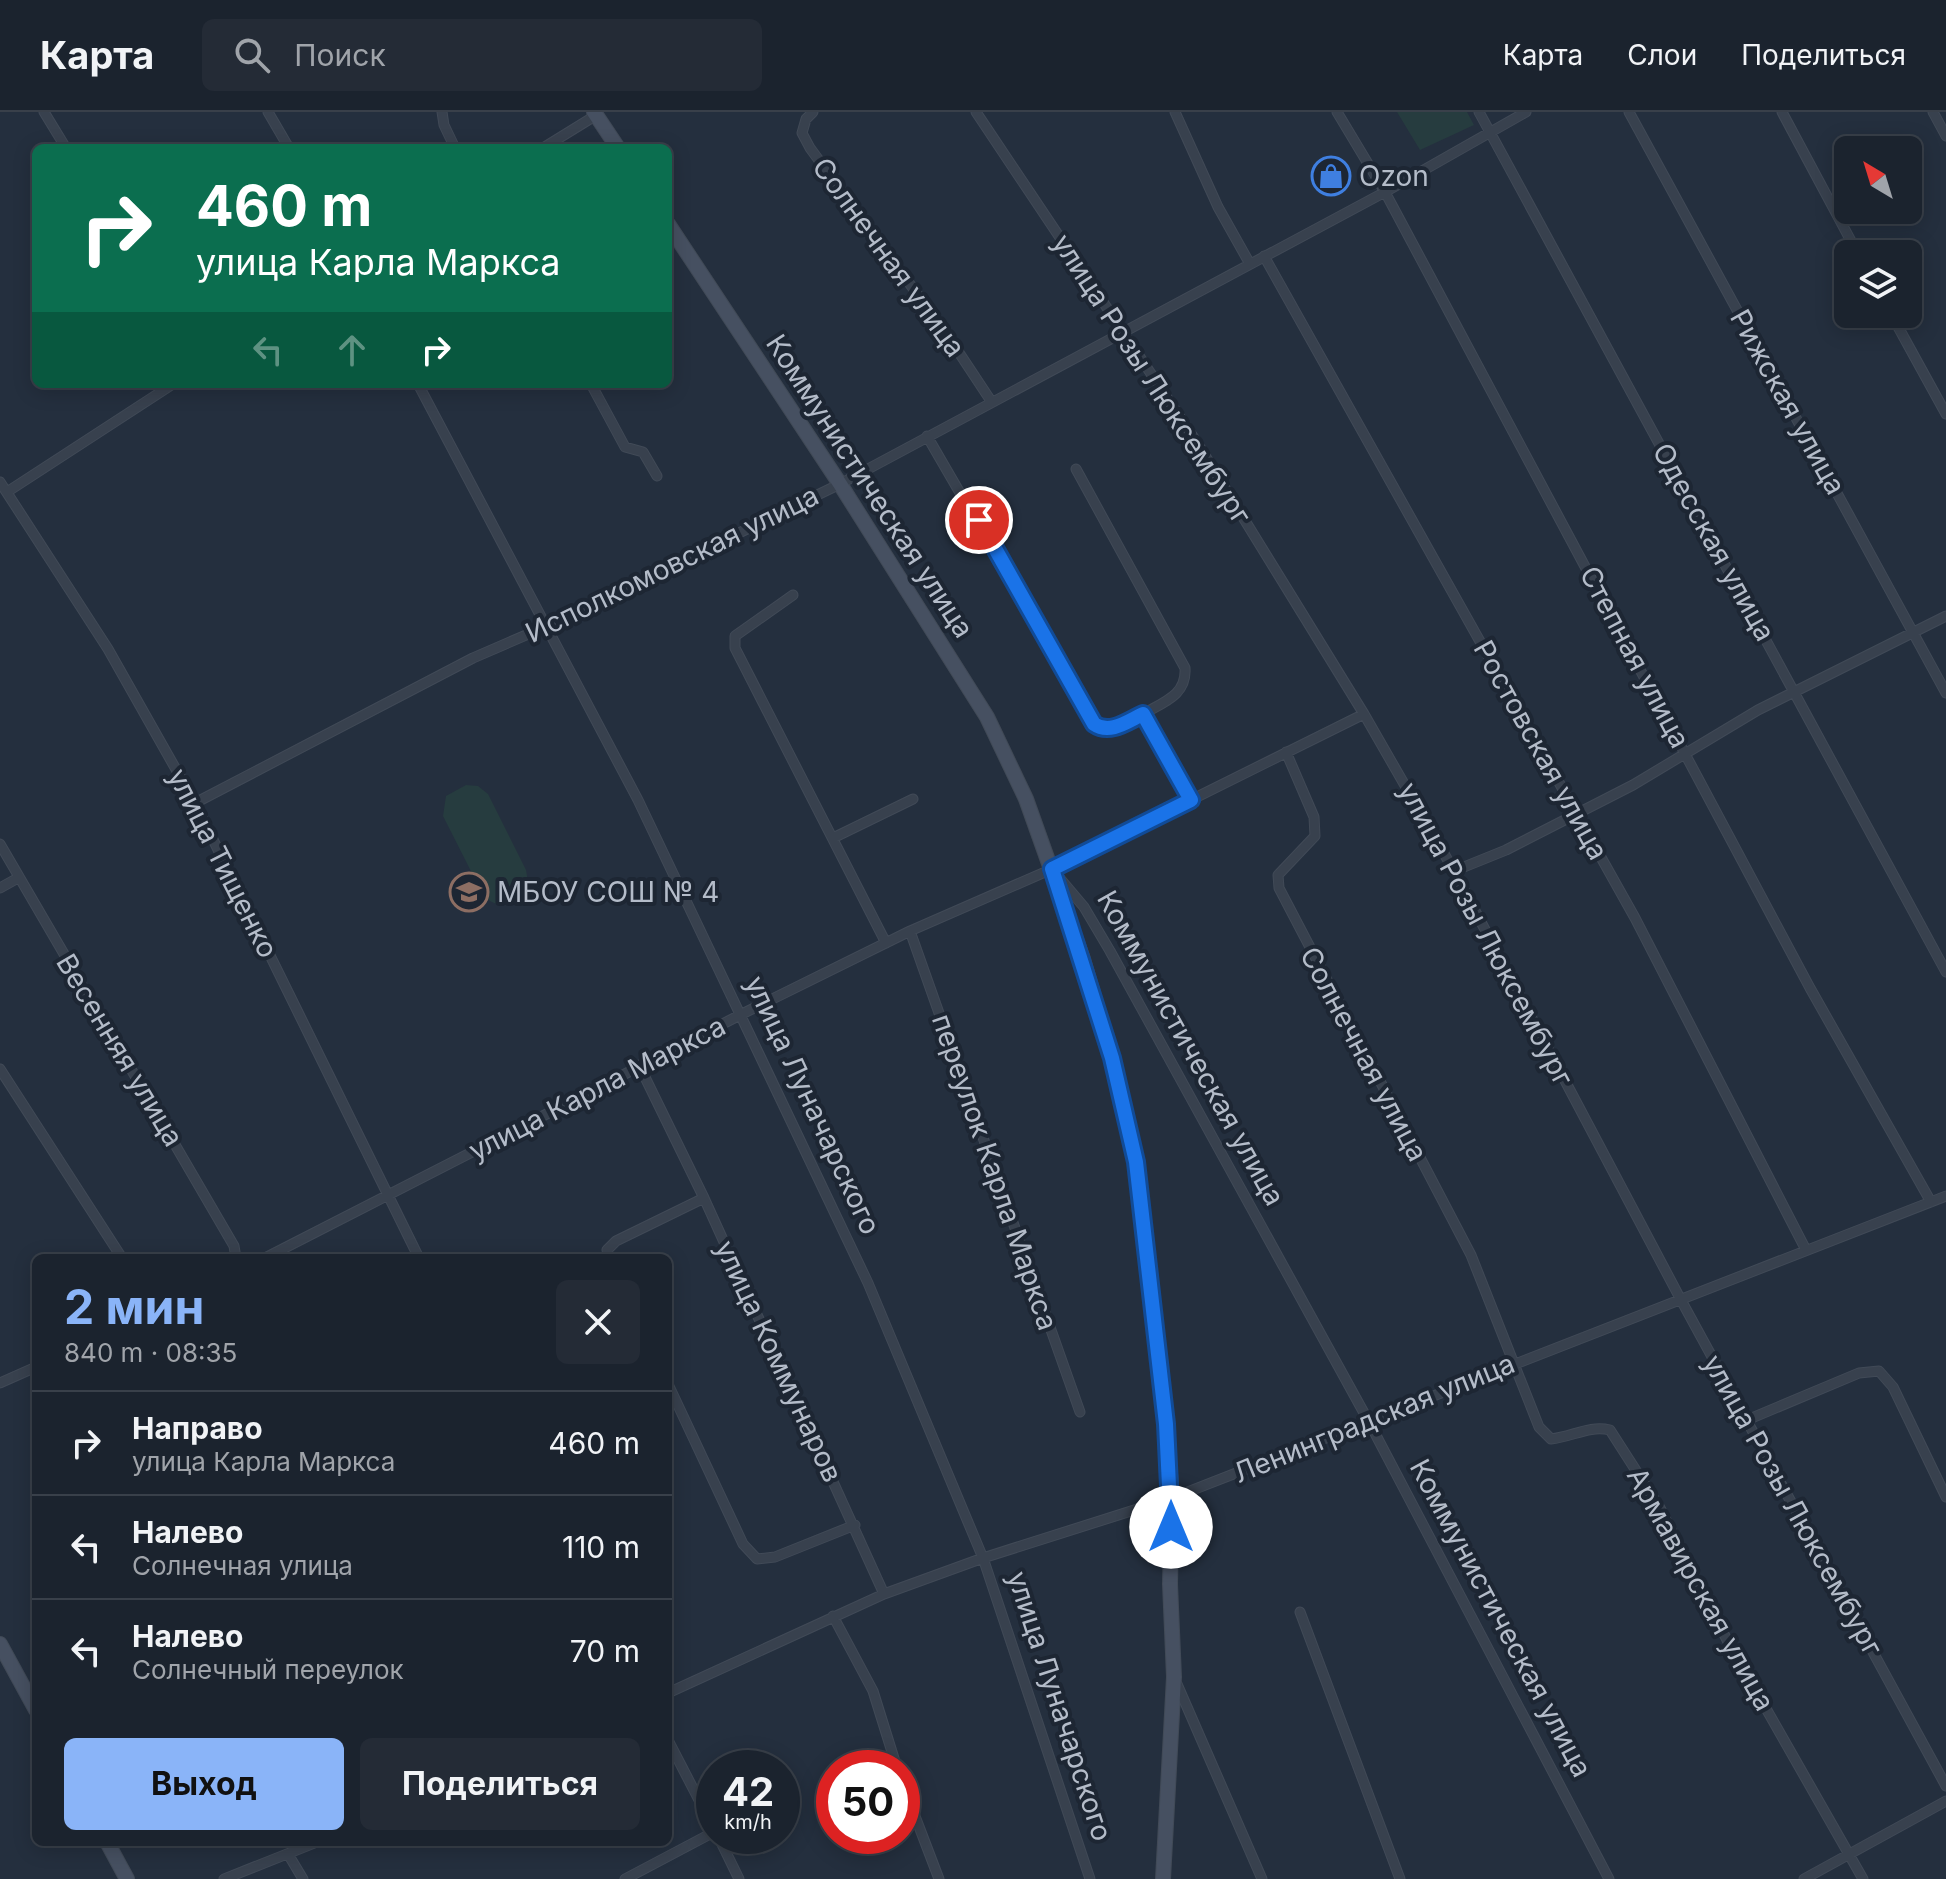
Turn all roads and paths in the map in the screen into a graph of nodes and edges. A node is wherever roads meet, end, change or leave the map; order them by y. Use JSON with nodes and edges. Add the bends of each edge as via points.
{"nodes":[{"id":1,"x":44,"y":112,"type":"edge"},
{"id":2,"x":268,"y":112,"type":"edge"},
{"id":3,"x":442,"y":112,"type":"edge"},
{"id":4,"x":813,"y":112,"type":"edge"},
{"id":5,"x":976,"y":112,"type":"edge"},
{"id":6,"x":1175,"y":112,"type":"edge"},
{"id":7,"x":1337,"y":112,"type":"edge"},
{"id":8,"x":1479,"y":112,"type":"edge"},
{"id":9,"x":1526,"y":112,"type":"edge"},
{"id":10,"x":1629,"y":112,"type":"edge"},
{"id":11,"x":1782,"y":112,"type":"edge"},
{"id":12,"x":1933,"y":112,"type":"edge"},
{"id":13,"x":597,"y":113,"type":"edge"},
{"id":14,"x":1490,"y":132,"type":"junction"},
{"id":15,"x":1946,"y":136,"type":"edge"},
{"id":16,"x":64,"y":144,"type":"edge"},
{"id":17,"x":287,"y":144,"type":"edge"},
{"id":18,"x":453,"y":144,"type":"edge"},
{"id":19,"x":549,"y":144,"type":"edge"},
{"id":20,"x":616,"y":144,"type":"edge"},
{"id":21,"x":1385,"y":192,"type":"junction"},
{"id":22,"x":672,"y":230,"type":"edge"},
{"id":23,"x":1851,"y":240,"type":"edge"},
{"id":24,"x":1264,"y":256,"type":"junction"},
{"id":25,"x":1250,"y":264,"type":"junction"},
{"id":26,"x":1899,"y":328,"type":"edge"},
{"id":27,"x":1124,"y":332,"type":"junction"},
{"id":28,"x":167,"y":388,"type":"edge"},
{"id":29,"x":420,"y":388,"type":"edge"},
{"id":30,"x":593,"y":388,"type":"edge"},
{"id":31,"x":991,"y":401,"type":"junction"},
{"id":32,"x":1946,"y":414,"type":"edge"},
{"id":33,"x":927,"y":436,"type":"junction"},
{"id":34,"x":1076,"y":469,"type":"dead end"},
{"id":35,"x":657,"y":476,"type":"dead end"},
{"id":36,"x":0,"y":482,"type":"edge"},
{"id":37,"x":840,"y":484,"type":"junction"},
{"id":38,"x":7,"y":492,"type":"junction"},
{"id":39,"x":793,"y":595,"type":"dead end"},
{"id":40,"x":1946,"y":616,"type":"edge"},
{"id":41,"x":547,"y":626,"type":"junction"},
{"id":42,"x":1914,"y":634,"type":"junction"},
{"id":43,"x":1797,"y":693,"type":"junction"},
{"id":44,"x":1946,"y":693,"type":"edge"},
{"id":45,"x":1143,"y":714,"type":"junction"},
{"id":46,"x":1364,"y":714,"type":"junction"},
{"id":47,"x":1286,"y":752,"type":"junction"},
{"id":48,"x":1686,"y":752,"type":"junction"},
{"id":49,"x":913,"y":799,"type":"dead end"},
{"id":50,"x":1191,"y":800,"type":"junction"},
{"id":51,"x":195,"y":803,"type":"junction"},
{"id":52,"x":1576,"y":813,"type":"junction"},
{"id":53,"x":833,"y":838,"type":"junction"},
{"id":54,"x":0,"y":844,"type":"edge"},
{"id":55,"x":1052,"y":869,"type":"junction"},
{"id":56,"x":1454,"y":871,"type":"junction"},
{"id":57,"x":18,"y":878,"type":"junction"},
{"id":58,"x":0,"y":888,"type":"edge"},
{"id":59,"x":910,"y":931,"type":"junction"},
{"id":60,"x":886,"y":943,"type":"junction"},
{"id":61,"x":1946,"y":972,"type":"edge"},
{"id":62,"x":742,"y":1014,"type":"junction"},
{"id":63,"x":639,"y":1065,"type":"junction"},
{"id":64,"x":0,"y":1069,"type":"edge"},
{"id":65,"x":387,"y":1196,"type":"junction"},
{"id":66,"x":1946,"y":1196,"type":"edge"},
{"id":67,"x":704,"y":1198,"type":"junction"},
{"id":68,"x":1931,"y":1202,"type":"junction"},
{"id":69,"x":1806,"y":1250,"type":"junction"},
{"id":70,"x":119,"y":1254,"type":"edge"},
{"id":71,"x":235,"y":1254,"type":"edge"},
{"id":72,"x":273,"y":1254,"type":"edge"},
{"id":73,"x":417,"y":1254,"type":"edge"},
{"id":74,"x":608,"y":1254,"type":"edge"},
{"id":75,"x":1681,"y":1300,"type":"junction"},
{"id":76,"x":1513,"y":1363,"type":"junction"},
{"id":77,"x":32,"y":1369,"type":"edge"},
{"id":78,"x":0,"y":1383,"type":"edge"},
{"id":79,"x":672,"y":1393,"type":"edge"},
{"id":80,"x":1080,"y":1412,"type":"dead end"},
{"id":81,"x":1747,"y":1420,"type":"junction"},
{"id":82,"x":1369,"y":1422,"type":"junction"},
{"id":83,"x":1946,"y":1497,"type":"edge"},
{"id":84,"x":1172,"y":1498,"type":"junction"},
{"id":85,"x":855,"y":1525,"type":"junction"},
{"id":86,"x":983,"y":1558,"type":"junction"},
{"id":87,"x":884,"y":1594,"type":"junction"},
{"id":88,"x":1300,"y":1612,"type":"dead end"},
{"id":89,"x":833,"y":1616,"type":"junction"},
{"id":90,"x":0,"y":1644,"type":"edge"},
{"id":91,"x":5,"y":1664,"type":"edge"},
{"id":92,"x":1174,"y":1677,"type":"junction"},
{"id":93,"x":672,"y":1691,"type":"edge"},
{"id":94,"x":32,"y":1704,"type":"edge"},
{"id":95,"x":672,"y":1748,"type":"edge"},
{"id":96,"x":891,"y":1750,"type":"edge"},
{"id":97,"x":1946,"y":1786,"type":"edge"},
{"id":98,"x":696,"y":1795,"type":"edge"},
{"id":99,"x":1946,"y":1801,"type":"edge"},
{"id":100,"x":920,"y":1829,"type":"edge"},
{"id":101,"x":696,"y":1842,"type":"edge"},
{"id":102,"x":109,"y":1846,"type":"edge"},
{"id":103,"x":307,"y":1846,"type":"edge"},
{"id":104,"x":288,"y":1854,"type":"junction"},
{"id":105,"x":726,"y":1854,"type":"edge"},
{"id":106,"x":1853,"y":1855,"type":"junction"},
{"id":107,"x":127,"y":1879,"type":"edge"},
{"id":108,"x":224,"y":1879,"type":"edge"},
{"id":109,"x":303,"y":1879,"type":"edge"},
{"id":110,"x":625,"y":1879,"type":"edge"},
{"id":111,"x":739,"y":1879,"type":"edge"},
{"id":112,"x":939,"y":1879,"type":"edge"},
{"id":113,"x":1090,"y":1879,"type":"edge"},
{"id":114,"x":1163,"y":1879,"type":"edge"},
{"id":115,"x":1262,"y":1879,"type":"edge"},
{"id":116,"x":1400,"y":1879,"type":"edge"},
{"id":117,"x":1609,"y":1879,"type":"edge"},
{"id":118,"x":1804,"y":1879,"type":"edge"},
{"id":119,"x":1863,"y":1879,"type":"edge"}],
"edges":[{"from":1,"to":16,"type":"street"},
{"from":2,"to":17,"type":"street"},
{"from":3,"to":18,"type":"street"},
{"from":4,"to":31,"type":"street","name":"Солнечная улица","via":[[802,133],[810,148]]},
{"from":5,"to":27,"type":"street","name":"улица Розы Люксембург"},
{"from":6,"to":25,"type":"street"},
{"from":7,"to":21,"type":"street","name":"Степная улица"},
{"from":8,"to":14,"type":"street","name":"Одесская улица"},
{"from":9,"to":14,"type":"street","name":"Исполкомовская улица"},
{"from":10,"to":42,"type":"street","name":"Рижская улица"},
{"from":11,"to":23,"type":"street"},
{"from":12,"to":15,"type":"street"},
{"from":13,"to":19,"type":"street"},
{"from":13,"to":20,"type":"main road"},
{"from":14,"to":21,"type":"street","name":"Исполкомовская улица"},
{"from":14,"to":43,"type":"street","name":"Одесская улица"},
{"from":21,"to":24,"type":"street","name":"Исполкомовская улица"},
{"from":21,"to":48,"type":"street","name":"Степная улица"},
{"from":22,"to":37,"type":"main road","name":"Коммунистическая улица"},
{"from":24,"to":25,"type":"street","name":"Исполкомовская улица"},
{"from":24,"to":52,"type":"street","name":"Ростовская улица"},
{"from":25,"to":27,"type":"street","name":"Исполкомовская улица"},
{"from":26,"to":32,"type":"street"},
{"from":27,"to":31,"type":"street","name":"Исполкомовская улица"},
{"from":27,"to":46,"type":"street","name":"улица Розы Люксембург"},
{"from":28,"to":38,"type":"street"},
{"from":29,"to":41,"type":"street","name":"улица Луначарского"},
{"from":30,"to":35,"type":"street","via":[[625,447],[643,452]]},
{"from":31,"to":33,"type":"street","name":"Исполкомовская улица"},
{"from":33,"to":37,"type":"street","name":"Исполкомовская улица"},
{"from":33,"to":45,"type":"street","via":[[1094,724],[1111,728]]},
{"from":34,"to":45,"type":"street","via":[[1185,668],[1186,682],[1179,693]]},
{"from":36,"to":38,"type":"street","name":"улица Тищенко"},
{"from":37,"to":41,"type":"street","name":"Исполкомовская улица"},
{"from":37,"to":55,"type":"main road","name":"Коммунистическая улица","via":[[987,717]]},
{"from":38,"to":51,"type":"street","name":"улица Тищенко","via":[[108,649]]},
{"from":39,"to":53,"type":"street","via":[[735,636],[735,648]]},
{"from":40,"to":42,"type":"street"},
{"from":41,"to":51,"type":"street","name":"Исполкомовская улица","via":[[445,672]]},
{"from":41,"to":62,"type":"street","name":"улица Луначарского"},
{"from":42,"to":43,"type":"street"},
{"from":42,"to":44,"type":"street","name":"Рижская улица"},
{"from":43,"to":48,"type":"street"},
{"from":43,"to":61,"type":"street","name":"Одесская улица"},
{"from":45,"to":50,"type":"street"},
{"from":46,"to":47,"type":"street","name":"улица Карла Маркса"},
{"from":46,"to":56,"type":"street","name":"улица Розы Люксембург"},
{"from":47,"to":50,"type":"street","name":"улица Карла Маркса"},
{"from":47,"to":76,"type":"street","name":"Солнечная улица","via":[[1314,817],[1315,836],[1278,875],[1279,888],[1471,1255]]},
{"from":48,"to":52,"type":"street"},
{"from":48,"to":68,"type":"street","name":"Степная улица"},
{"from":49,"to":53,"type":"street"},
{"from":50,"to":55,"type":"street","name":"улица Карла Маркса"},
{"from":51,"to":65,"type":"street","name":"улица Тищенко"},
{"from":52,"to":56,"type":"street"},
{"from":52,"to":69,"type":"street","name":"Ростовская улица"},
{"from":53,"to":60,"type":"street"},
{"from":54,"to":57,"type":"street","name":"Весенняя улица"},
{"from":55,"to":59,"type":"street","name":"улица Карла Маркса"},
{"from":55,"to":82,"type":"street","name":"Коммунистическая улица","via":[[1084,907],[1110,951]]},
{"from":55,"to":84,"type":"main road","via":[[1112,1058],[1136,1162]]},
{"from":56,"to":75,"type":"street","name":"улица Розы Люксембург"},
{"from":57,"to":58,"type":"street"},
{"from":57,"to":71,"type":"street","name":"Весенняя улица"},
{"from":59,"to":60,"type":"street","name":"улица Карла Маркса"},
{"from":59,"to":80,"type":"street","name":"переулок Карла Маркса"},
{"from":60,"to":62,"type":"street","name":"улица Карла Маркса"},
{"from":62,"to":63,"type":"street","name":"улица Карла Маркса"},
{"from":62,"to":86,"type":"street","name":"улица Луначарского","via":[[868,1283]]},
{"from":63,"to":65,"type":"street","name":"улица Карла Маркса"},
{"from":63,"to":67,"type":"street","name":"улица Коммунаров"},
{"from":64,"to":70,"type":"street"},
{"from":65,"to":72,"type":"street","name":"улица Карла Маркса"},
{"from":65,"to":73,"type":"street","name":"улица Тищенко"},
{"from":66,"to":68,"type":"street","name":"Ленинградская улица"},
{"from":67,"to":74,"type":"street","via":[[616,1241]]},
{"from":67,"to":85,"type":"street","name":"улица Коммунаров"},
{"from":68,"to":69,"type":"street","name":"Ленинградская улица"},
{"from":69,"to":75,"type":"street","name":"Ленинградская улица"},
{"from":75,"to":76,"type":"street","name":"Ленинградская улица"},
{"from":75,"to":81,"type":"street","name":"улица Розы Люксембург"},
{"from":76,"to":82,"type":"street","name":"Ленинградская улица"},
{"from":76,"to":106,"type":"street","name":"Армавирская улица","via":[[1539,1427],[1551,1439],[1595,1426],[1610,1430],[1660,1508],[1727,1640]]},
{"from":77,"to":78,"type":"street"},
{"from":79,"to":85,"type":"street","via":[[743,1544],[757,1559],[775,1557]]},
{"from":81,"to":83,"type":"street","via":[[1859,1373],[1879,1371],[1893,1387]]},
{"from":81,"to":97,"type":"street","name":"улица Розы Люксембург"},
{"from":82,"to":84,"type":"street","name":"Ленинградская улица"},
{"from":82,"to":117,"type":"street","name":"Коммунистическая улица"},
{"from":84,"to":86,"type":"street","name":"Ленинградская улица"},
{"from":84,"to":92,"type":"main road"},
{"from":85,"to":87,"type":"street","name":"улица Коммунаров"},
{"from":86,"to":87,"type":"street","name":"Ленинградская улица"},
{"from":86,"to":113,"type":"street","name":"улица Луначарского"},
{"from":87,"to":89,"type":"street","name":"Ленинградская улица"},
{"from":88,"to":116,"type":"street"},
{"from":89,"to":93,"type":"street","name":"Ленинградская улица"},
{"from":89,"to":96,"type":"street","via":[[873,1691]]},
{"from":90,"to":91,"type":"main road"},
{"from":91,"to":94,"type":"main road"},
{"from":92,"to":114,"type":"main road"},
{"from":92,"to":115,"type":"street"},
{"from":95,"to":98,"type":"street"},
{"from":99,"to":106,"type":"street"},
{"from":100,"to":112,"type":"street"},
{"from":101,"to":110,"type":"street"},
{"from":102,"to":107,"type":"main road"},
{"from":103,"to":104,"type":"street"},
{"from":104,"to":108,"type":"street"},
{"from":104,"to":109,"type":"street"},
{"from":105,"to":111,"type":"street"},
{"from":106,"to":118,"type":"street"},
{"from":106,"to":119,"type":"street","name":"Армавирская улица"}]}
